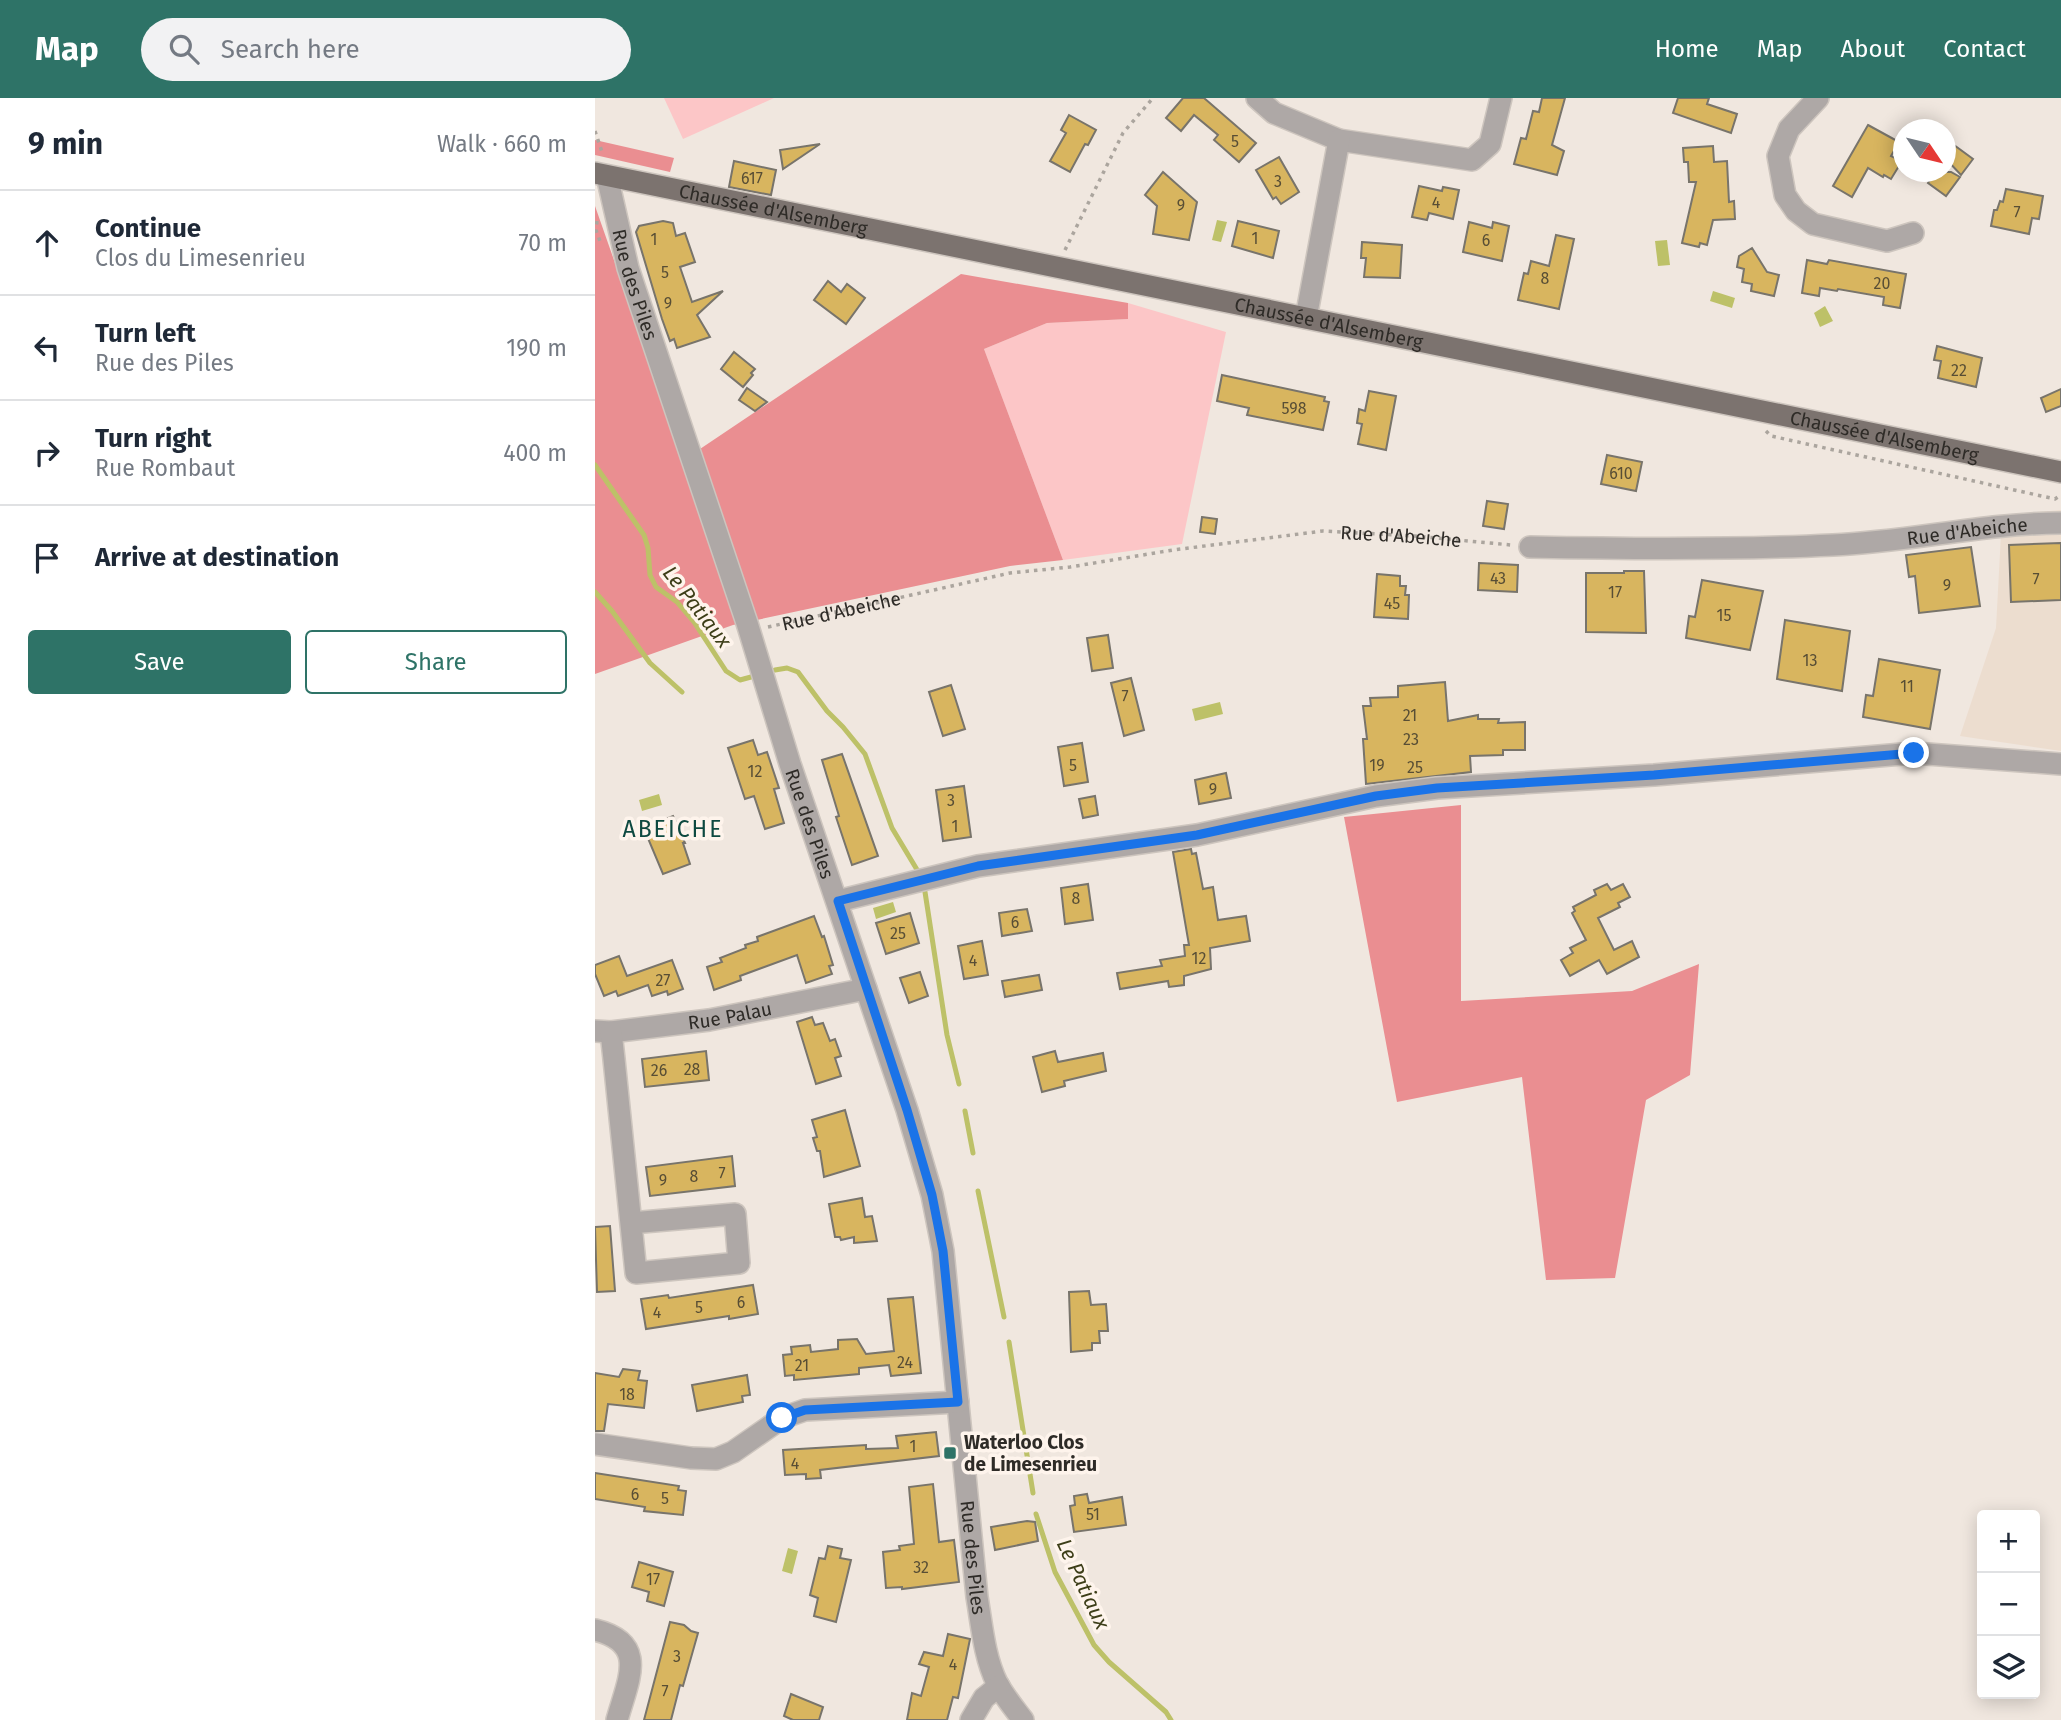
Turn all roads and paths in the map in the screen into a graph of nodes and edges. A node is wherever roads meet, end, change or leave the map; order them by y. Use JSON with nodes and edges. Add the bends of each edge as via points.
{"nodes":[{"id":1,"x":1153,"y":98,"type":"edge"},
{"id":2,"x":1257,"y":98,"type":"edge"},
{"id":3,"x":1501,"y":98,"type":"edge"},
{"id":4,"x":1818,"y":98,"type":"edge"},
{"id":5,"x":595,"y":131,"type":"edge"},
{"id":6,"x":1339,"y":140,"type":"junction"},
{"id":7,"x":602,"y":150,"type":"dead end"},
{"id":8,"x":601,"y":175,"type":"edge"},
{"id":9,"x":1913,"y":233,"type":"dead end"},
{"id":10,"x":1056,"y":267,"type":"junction"},
{"id":11,"x":1306,"y":318,"type":"junction"},
{"id":12,"x":2061,"y":472,"type":"edge"},
{"id":13,"x":2061,"y":523,"type":"edge"},
{"id":14,"x":1530,"y":547,"type":"joint"},
{"id":15,"x":749,"y":631,"type":"junction"},
{"id":16,"x":2061,"y":764,"type":"edge"},
{"id":17,"x":838,"y":901,"type":"junction"},
{"id":18,"x":866,"y":989,"type":"junction"},
{"id":19,"x":603,"y":1031,"type":"edge"},
{"id":20,"x":631,"y":1223,"type":"junction"},
{"id":21,"x":958,"y":1402,"type":"junction"},
{"id":22,"x":595,"y":1444,"type":"edge"},
{"id":23,"x":595,"y":1630,"type":"edge"},
{"id":24,"x":999,"y":1686,"type":"junction"},
{"id":25,"x":617,"y":1720,"type":"edge"},
{"id":26,"x":971,"y":1720,"type":"edge"},
{"id":27,"x":1023,"y":1720,"type":"edge"}],
"edges":[{"from":1,"to":10,"type":"path","via":[[1123,133]]},
{"from":2,"to":6,"type":"street","via":[[1274,113]]},
{"from":3,"to":6,"type":"street","via":[[1490,144],[1472,160]]},
{"from":4,"to":9,"type":"street","via":[[1789,130],[1778,156],[1785,195],[1796,211],[1813,224],[1887,241]]},
{"from":5,"to":7,"type":"path"},
{"from":6,"to":11,"type":"street"},
{"from":8,"to":10,"type":"main road","name":"Chaussée d'Alsemberg"},
{"from":8,"to":15,"type":"street","name":"Rue des Piles"},
{"from":10,"to":11,"type":"main road","name":"Chaussée d'Alsemberg"},
{"from":11,"to":12,"type":"main road","name":"Chaussée d'Alsemberg"},
{"from":13,"to":14,"type":"street","name":"Rue d'Abeiche","via":[[1835,545]]},
{"from":14,"to":15,"type":"path","name":"Rue d'Abeiche","via":[[1322,531],[1010,573]]},
{"from":15,"to":17,"type":"street","name":"Rue des Piles"},
{"from":16,"to":17,"type":"street","via":[[1914,753],[1437,788],[1376,796],[1197,835],[978,866]]},
{"from":17,"to":18,"type":"street","name":"Rue des Piles"},
{"from":18,"to":19,"type":"street","name":"Rue Palau","via":[[709,1020]]},
{"from":18,"to":21,"type":"street","name":"Rue des Piles","via":[[932,1195],[943,1251]]},
{"from":19,"to":20,"type":"street"},
{"from":20,"to":20,"type":"street","via":[[736,1214],[739,1263],[636,1273]]},
{"from":21,"to":22,"type":"street","via":[[805,1410],[782,1418],[716,1459]]},
{"from":21,"to":24,"type":"street","name":"Rue des Piles","via":[[977,1597],[989,1665]]},
{"from":23,"to":25,"type":"street","via":[[614,1635],[627,1647],[631,1668]]},
{"from":24,"to":26,"type":"street","via":[[984,1698]]},
{"from":24,"to":27,"type":"street","name":"Rue des Piles"}]}
